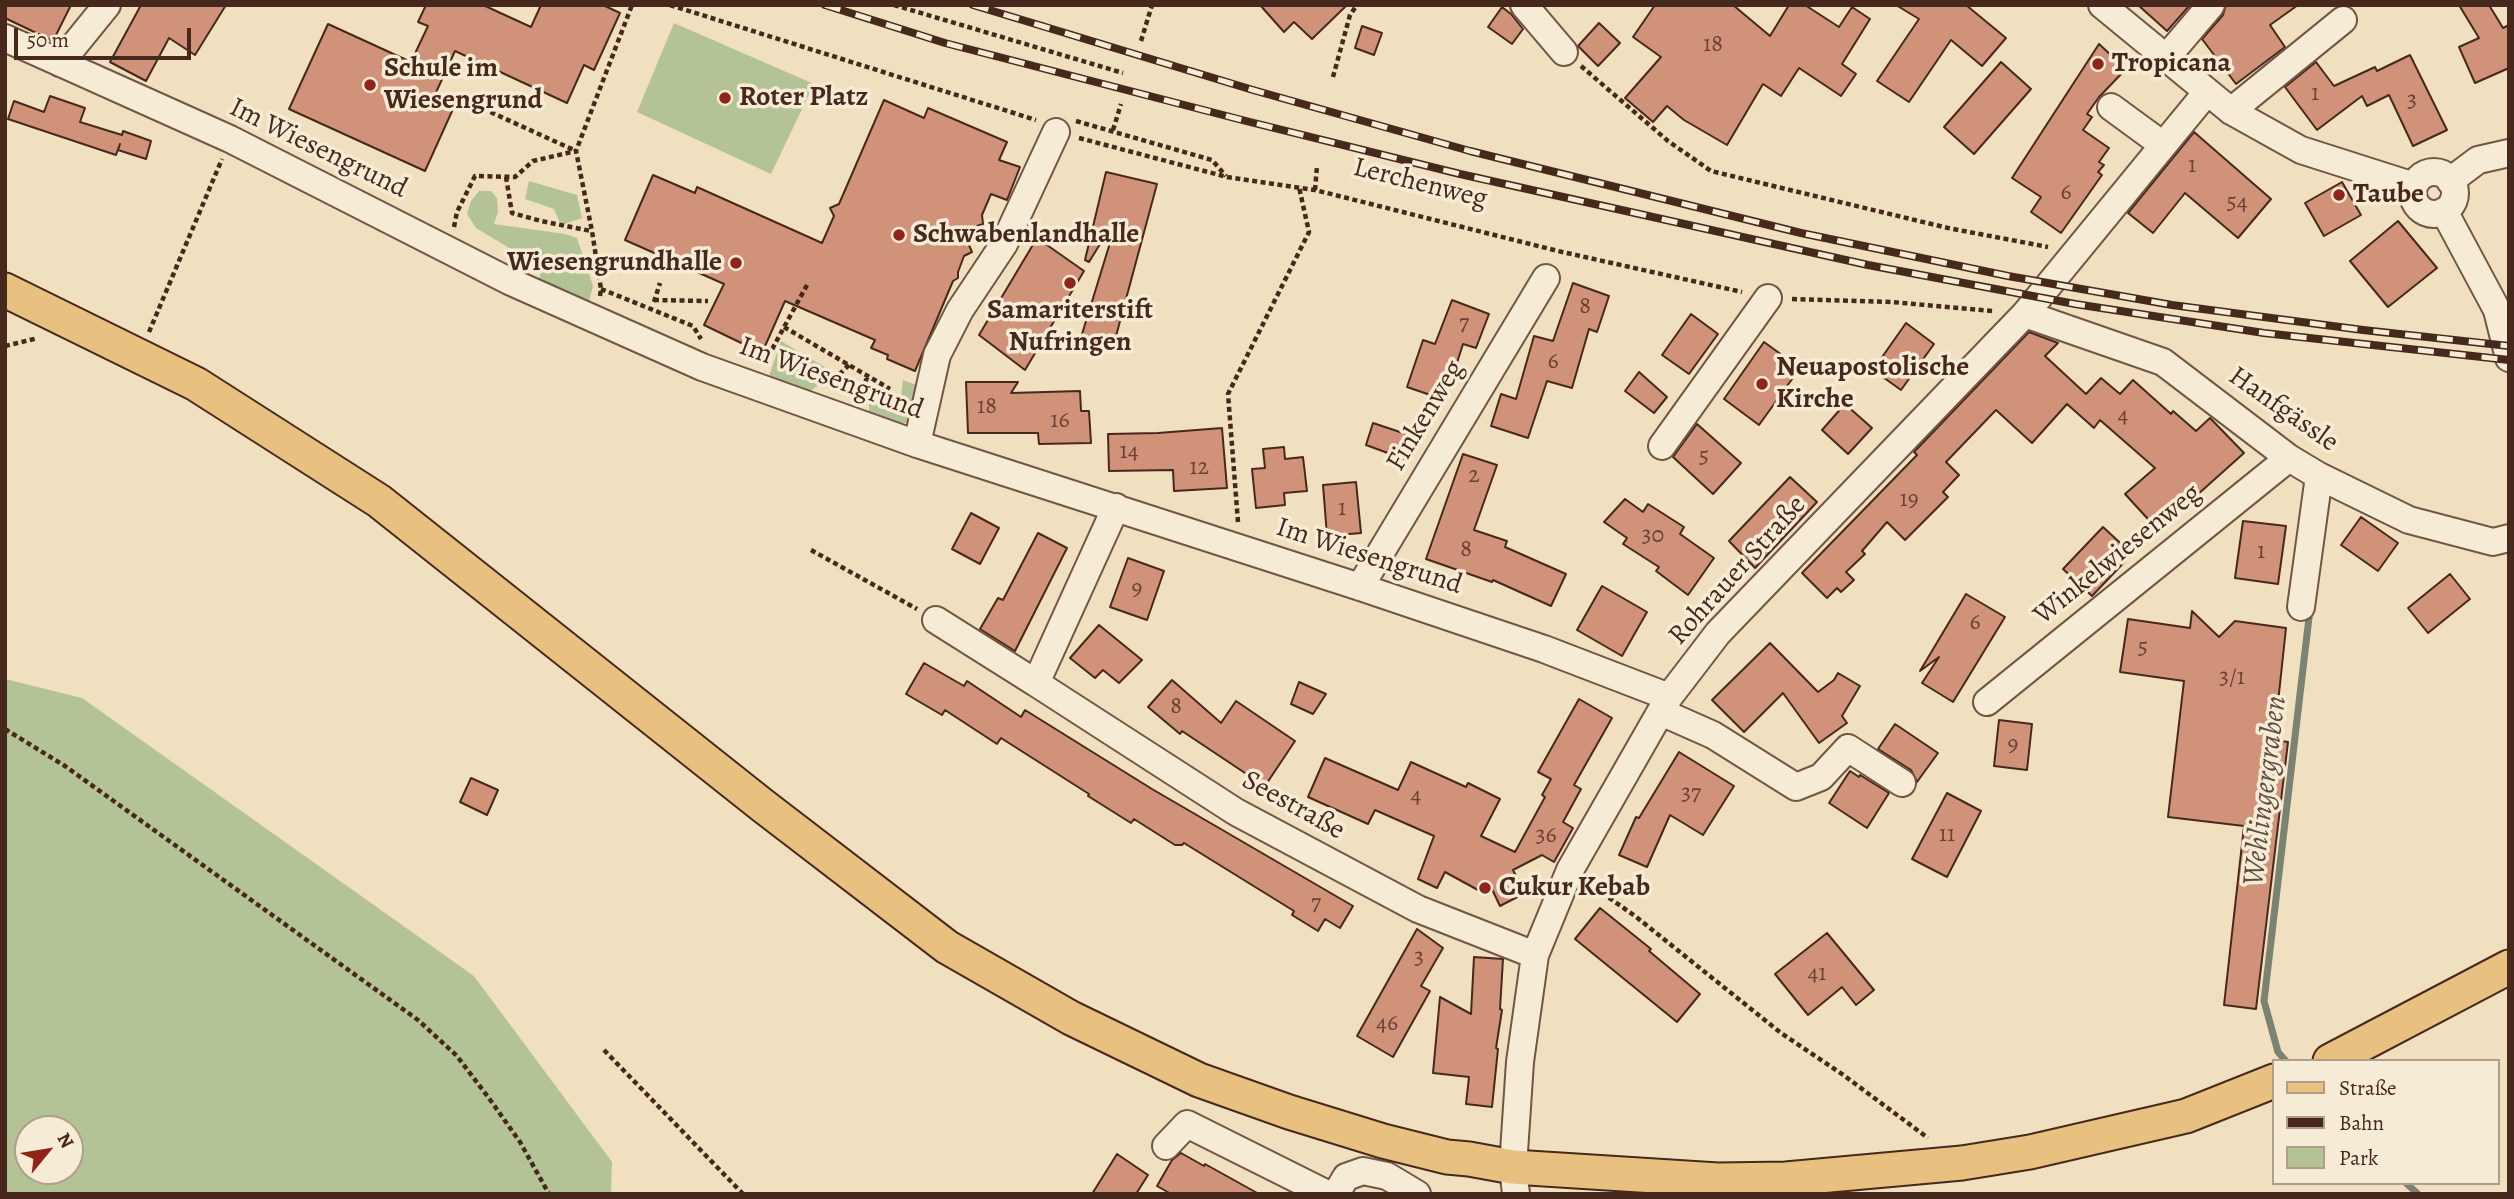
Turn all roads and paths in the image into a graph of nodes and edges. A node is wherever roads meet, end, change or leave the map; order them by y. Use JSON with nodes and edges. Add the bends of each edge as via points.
{"nodes":[{"id":1,"x":107,"y":5,"type":"edge"},
{"id":2,"x":632,"y":5,"type":"edge"},
{"id":3,"x":670,"y":5,"type":"edge"},
{"id":4,"x":894,"y":5,"type":"edge"},
{"id":5,"x":1152,"y":5,"type":"edge"},
{"id":6,"x":1357,"y":5,"type":"edge"},
{"id":7,"x":1524,"y":5,"type":"edge"},
{"id":8,"x":2102,"y":5,"type":"edge"},
{"id":9,"x":2211,"y":5,"type":"edge"},
{"id":10,"x":2343,"y":20,"type":"dead end"},
{"id":11,"x":5,"y":38,"type":"edge"},
{"id":12,"x":1141,"y":41,"type":"dead end"},
{"id":13,"x":1564,"y":52,"type":"joint"},
{"id":14,"x":2166,"y":58,"type":"junction"},
{"id":15,"x":60,"y":63,"type":"junction"},
{"id":16,"x":1123,"y":73,"type":"dead end"},
{"id":17,"x":1333,"y":77,"type":"dead end"},
{"id":18,"x":2207,"y":92,"type":"junction"},
{"id":19,"x":1121,"y":104,"type":"dead end"},
{"id":20,"x":475,"y":105,"type":"dead end"},
{"id":21,"x":2111,"y":107,"type":"dead end"},
{"id":22,"x":2231,"y":111,"type":"junction"},
{"id":23,"x":1030,"y":117,"type":"dead end"},
{"id":24,"x":1056,"y":132,"type":"joint"},
{"id":25,"x":230,"y":139,"type":"junction"},
{"id":26,"x":2163,"y":145,"type":"junction"},
{"id":27,"x":576,"y":151,"type":"junction"},
{"id":28,"x":2509,"y":153,"type":"edge"},
{"id":29,"x":1317,"y":166,"type":"dead end"},
{"id":30,"x":506,"y":177,"type":"junction"},
{"id":31,"x":1227,"y":177,"type":"junction"},
{"id":32,"x":2450,"y":181,"type":"junction"},
{"id":33,"x":2414,"y":186,"type":"junction"},
{"id":34,"x":1299,"y":187,"type":"junction"},
{"id":35,"x":1315,"y":190,"type":"junction"},
{"id":36,"x":2444,"y":211,"type":"junction"},
{"id":37,"x":592,"y":231,"type":"junction"},
{"id":38,"x":449,"y":250,"type":"junction"},
{"id":39,"x":2075,"y":253,"type":"junction"},
{"id":40,"x":1546,"y":278,"type":"dead end"},
{"id":41,"x":660,"y":283,"type":"dead end"},
{"id":42,"x":807,"y":285,"type":"dead end"},
{"id":43,"x":601,"y":289,"type":"junction"},
{"id":44,"x":5,"y":290,"type":"edge"},
{"id":45,"x":1768,"y":298,"type":"junction"},
{"id":46,"x":654,"y":300,"type":"junction"},
{"id":47,"x":708,"y":301,"type":"dead end"},
{"id":48,"x":651,"y":309,"type":"junction"},
{"id":49,"x":2014,"y":313,"type":"junction"},
{"id":50,"x":595,"y":320,"type":"junction"},
{"id":51,"x":784,"y":327,"type":"junction"},
{"id":52,"x":149,"y":332,"type":"dead end"},
{"id":53,"x":2509,"y":358,"type":"edge"},
{"id":54,"x":719,"y":373,"type":"junction"},
{"id":55,"x":753,"y":385,"type":"junction"},
{"id":56,"x":890,"y":389,"type":"dead end"},
{"id":57,"x":917,"y":444,"type":"junction"},
{"id":58,"x":1662,"y":446,"type":"dead end"},
{"id":59,"x":2289,"y":458,"type":"junction"},
{"id":60,"x":2319,"y":476,"type":"junction"},
{"id":61,"x":1116,"y":507,"type":"junction"},
{"id":62,"x":2509,"y":538,"type":"edge"},
{"id":63,"x":1240,"y":548,"type":"junction"},
{"id":64,"x":811,"y":550,"type":"dead end"},
{"id":65,"x":1360,"y":587,"type":"junction"},
{"id":66,"x":2301,"y":607,"type":"dead end"},
{"id":67,"x":936,"y":620,"type":"joint"},
{"id":68,"x":1035,"y":683,"type":"junction"},
{"id":69,"x":1987,"y":702,"type":"dead end"},
{"id":70,"x":1665,"y":705,"type":"junction"},
{"id":71,"x":5,"y":729,"type":"edge"},
{"id":72,"x":1902,"y":783,"type":"dead end"},
{"id":73,"x":1570,"y":870,"type":"junction"},
{"id":74,"x":1535,"y":955,"type":"junction"},
{"id":75,"x":2509,"y":967,"type":"edge"},
{"id":76,"x":604,"y":1050,"type":"dead end"},
{"id":77,"x":2334,"y":1059,"type":"edge"},
{"id":78,"x":2271,"y":1082,"type":"edge"},
{"id":79,"x":1166,"y":1146,"type":"dead end"},
{"id":80,"x":1962,"y":1163,"type":"junction"},
{"id":81,"x":1514,"y":1180,"type":"edge"},
{"id":82,"x":549,"y":1194,"type":"edge"},
{"id":83,"x":743,"y":1194,"type":"edge"},
{"id":84,"x":1327,"y":1194,"type":"edge"},
{"id":85,"x":1336,"y":1194,"type":"edge"},
{"id":86,"x":1416,"y":1194,"type":"edge"}],
"edges":[{"from":1,"to":15,"type":"street"},
{"from":2,"to":27,"type":"path"},
{"from":3,"to":23,"type":"path"},
{"from":4,"to":16,"type":"path"},
{"from":5,"to":12,"type":"path"},
{"from":6,"to":17,"type":"path"},
{"from":7,"to":13,"type":"street"},
{"from":8,"to":14,"type":"street"},
{"from":9,"to":14,"type":"street"},
{"from":10,"to":22,"type":"street"},
{"from":11,"to":15,"type":"street","name":"Im Wiesengrund"},
{"from":13,"to":39,"type":"path","via":[[1668,141],[1711,171],[1948,228]]},
{"from":14,"to":18,"type":"street"},
{"from":15,"to":25,"type":"street","name":"Im Wiesengrund"},
{"from":18,"to":22,"type":"street"},
{"from":18,"to":26,"type":"street","name":"Rohrauer Straße"},
{"from":19,"to":31,"type":"path","via":[[1113,130],[1212,160]]},
{"from":20,"to":27,"type":"path"},
{"from":21,"to":26,"type":"street"},
{"from":22,"to":33,"type":"street","via":[[2301,150]]},
{"from":24,"to":31,"type":"path","name":"Lerchenweg"},
{"from":24,"to":57,"type":"street","via":[[1004,244],[960,310],[937,355]]},
{"from":25,"to":38,"type":"street","name":"Im Wiesengrund"},
{"from":25,"to":52,"type":"path"},
{"from":26,"to":39,"type":"street","name":"Rohrauer Straße"},
{"from":27,"to":30,"type":"path","via":[[533,161],[515,177]]},
{"from":27,"to":37,"type":"path"},
{"from":28,"to":32,"type":"street","via":[[2478,160]]},
{"from":29,"to":35,"type":"path"},
{"from":30,"to":37,"type":"path","via":[[512,213]]},
{"from":30,"to":38,"type":"path","via":[[475,176],[457,212]]},
{"from":31,"to":34,"type":"path","name":"Lerchenweg"},
{"from":32,"to":33,"type":"street","via":[[2443,174],[2429,173]]},
{"from":32,"to":36,"type":"street","via":[[2454,198]]},
{"from":33,"to":36,"type":"street","via":[[2414,200],[2422,210]]},
{"from":34,"to":35,"type":"path","name":"Lerchenweg"},
{"from":34,"to":63,"type":"path","via":[[1308,232],[1228,394]]},
{"from":35,"to":45,"type":"path","name":"Lerchenweg"},
{"from":36,"to":53,"type":"street","via":[[2497,310]]},
{"from":37,"to":43,"type":"path"},
{"from":38,"to":50,"type":"street","name":"Im Wiesengrund"},
{"from":39,"to":49,"type":"street","name":"Rohrauer Straße"},
{"from":40,"to":65,"type":"street","name":"Finkenweg"},
{"from":41,"to":46,"type":"path"},
{"from":42,"to":51,"type":"path"},
{"from":43,"to":48,"type":"path"},
{"from":43,"to":50,"type":"path"},
{"from":44,"to":81,"type":"main road","via":[[196,384],[379,501],[947,947],[1071,1018],[1199,1080],[1384,1142],[1469,1159]]},
{"from":45,"to":49,"type":"path","name":"Lerchenweg","via":[[1892,302]]},
{"from":45,"to":58,"type":"street"},
{"from":46,"to":47,"type":"path"},
{"from":46,"to":48,"type":"path"},
{"from":48,"to":54,"type":"path","via":[[693,326]]},
{"from":49,"to":59,"type":"street","name":"Hanfgässle","via":[[2163,362]]},
{"from":49,"to":70,"type":"street","name":"Rohrauer Straße","via":[[1718,632]]},
{"from":50,"to":54,"type":"street","name":"Im Wiesengrund"},
{"from":51,"to":55,"type":"path"},
{"from":51,"to":56,"type":"path"},
{"from":54,"to":55,"type":"street","name":"Im Wiesengrund"},
{"from":55,"to":57,"type":"street","name":"Im Wiesengrund"},
{"from":57,"to":61,"type":"street","name":"Im Wiesengrund"},
{"from":59,"to":60,"type":"street","name":"Hanfgässle"},
{"from":59,"to":69,"type":"street","name":"Winkelwiesenweg"},
{"from":60,"to":62,"type":"street","name":"Hanfgässle","via":[[2409,520],[2493,542]]},
{"from":60,"to":66,"type":"street"},
{"from":61,"to":63,"type":"street","name":"Im Wiesengrund"},
{"from":61,"to":68,"type":"street"},
{"from":63,"to":65,"type":"street","name":"Im Wiesengrund"},
{"from":64,"to":67,"type":"path"},
{"from":65,"to":70,"type":"street","name":"Im Wiesengrund","via":[[1544,649]]},
{"from":67,"to":68,"type":"street","name":"Seestraße"},
{"from":68,"to":74,"type":"street","name":"Seestraße","via":[[1236,812],[1418,909]]},
{"from":70,"to":72,"type":"street","name":"Im Wiesengrund","via":[[1796,787],[1821,777],[1848,747]]},
{"from":70,"to":73,"type":"street","name":"Rohrauer Straße"},
{"from":71,"to":82,"type":"path","via":[[76,774],[418,1020],[457,1056],[491,1101]]},
{"from":73,"to":74,"type":"street","name":"Rohrauer Straße"},
{"from":73,"to":80,"type":"path","via":[[1781,1033]]},
{"from":74,"to":81,"type":"street","name":"Rohrauer Straße","via":[[1520,1062]]},
{"from":75,"to":77,"type":"main road"},
{"from":76,"to":83,"type":"path"},
{"from":78,"to":80,"type":"main road","via":[[2186,1116]]},
{"from":79,"to":84,"type":"street","via":[[1187,1124]]},
{"from":80,"to":81,"type":"main road","via":[[1786,1179]]},
{"from":85,"to":86,"type":"street","via":[[1346,1177],[1363,1171],[1387,1176]]}]}
